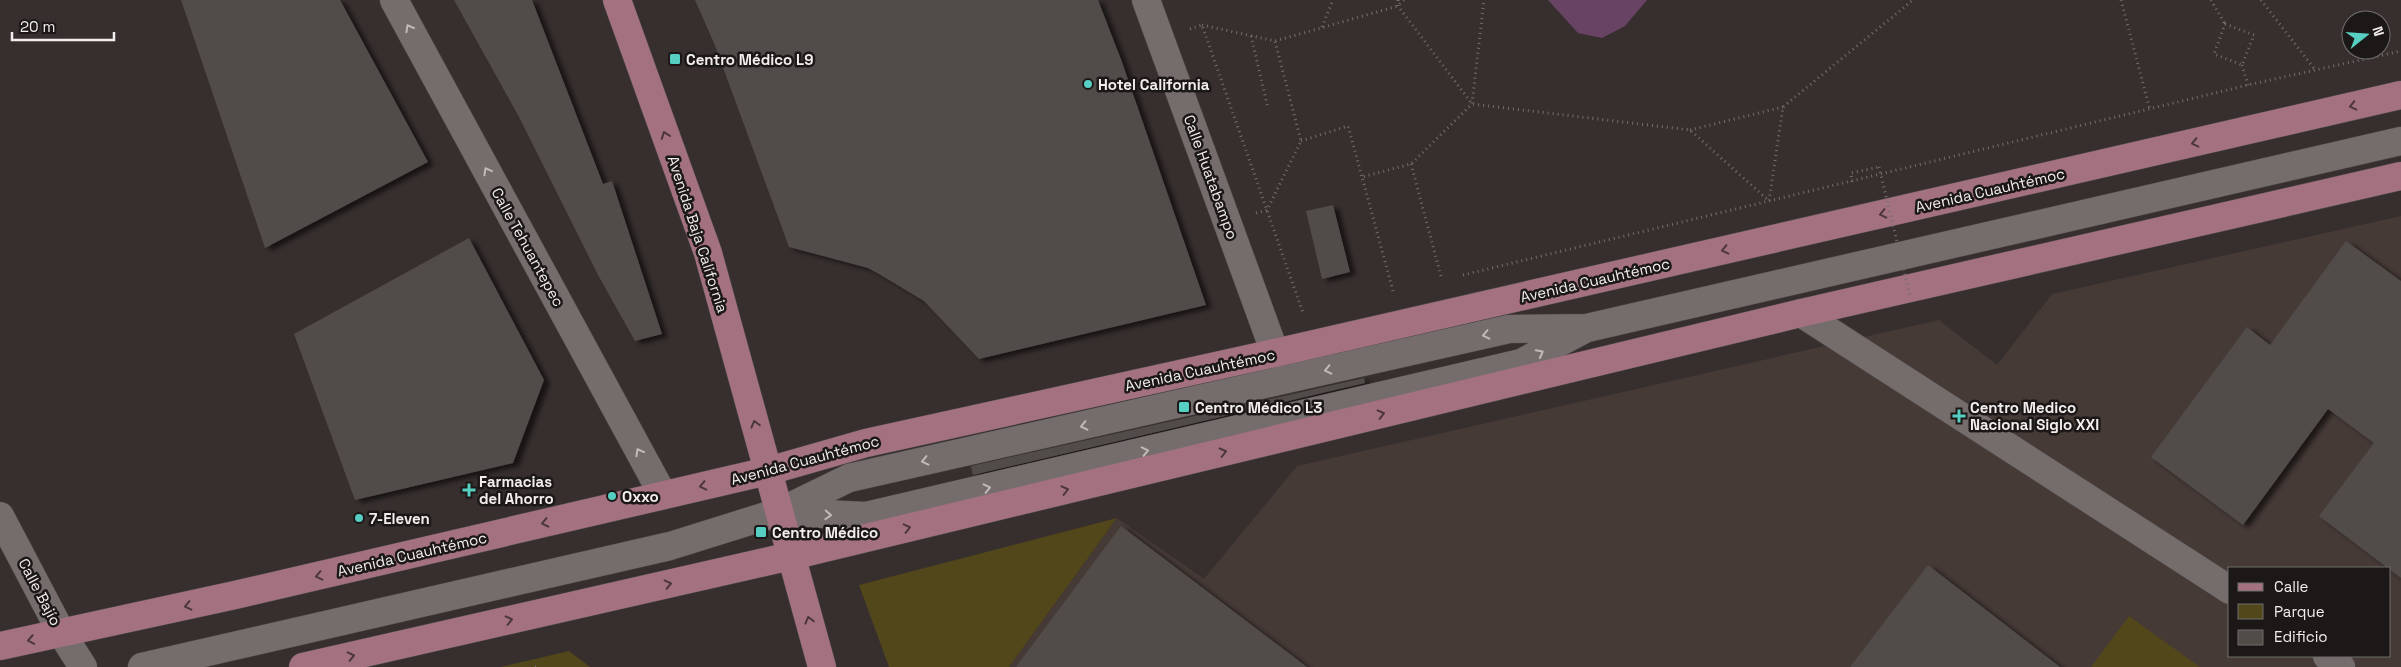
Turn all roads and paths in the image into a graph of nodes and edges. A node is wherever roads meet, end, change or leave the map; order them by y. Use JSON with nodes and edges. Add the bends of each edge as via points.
{"nodes":[{"id":1,"x":394,"y":0,"type":"edge"},
{"id":2,"x":617,"y":0,"type":"edge"},
{"id":3,"x":1146,"y":0,"type":"edge"},
{"id":4,"x":1333,"y":0,"type":"edge"},
{"id":5,"x":1398,"y":0,"type":"edge"},
{"id":6,"x":1404,"y":0,"type":"edge"},
{"id":7,"x":1484,"y":0,"type":"edge"},
{"id":8,"x":1913,"y":0,"type":"edge"},
{"id":9,"x":2122,"y":0,"type":"edge"},
{"id":10,"x":2211,"y":0,"type":"edge"},
{"id":11,"x":2261,"y":0,"type":"edge"},
{"id":12,"x":1398,"y":6,"type":"junction"},
{"id":13,"x":2225,"y":24,"type":"junction"},
{"id":14,"x":1202,"y":25,"type":"junction"},
{"id":15,"x":1322,"y":27,"type":"junction"},
{"id":16,"x":1251,"y":35,"type":"junction"},
{"id":17,"x":1161,"y":39,"type":"junction"},
{"id":18,"x":1275,"y":40,"type":"junction"},
{"id":19,"x":2401,"y":50,"type":"edge"},
{"id":20,"x":2242,"y":65,"type":"junction"},
{"id":21,"x":2316,"y":71,"type":"junction"},
{"id":22,"x":2248,"y":85,"type":"junction"},
{"id":23,"x":2401,"y":95,"type":"edge"},
{"id":24,"x":1472,"y":104,"type":"junction"},
{"id":25,"x":1783,"y":107,"type":"junction"},
{"id":26,"x":1268,"y":108,"type":"dead end"},
{"id":27,"x":2150,"y":110,"type":"junction"},
{"id":28,"x":1690,"y":130,"type":"junction"},
{"id":29,"x":1301,"y":140,"type":"junction"},
{"id":30,"x":2401,"y":141,"type":"edge"},
{"id":31,"x":1411,"y":164,"type":"junction"},
{"id":32,"x":2401,"y":176,"type":"edge"},
{"id":33,"x":1362,"y":177,"type":"junction"},
{"id":34,"x":1852,"y":182,"type":"junction"},
{"id":35,"x":1769,"y":201,"type":"junction"},
{"id":36,"x":1267,"y":210,"type":"junction"},
{"id":37,"x":1228,"y":220,"type":"junction"},
{"id":38,"x":1461,"y":275,"type":"dead end"},
{"id":39,"x":1451,"y":278,"type":"dead end"},
{"id":40,"x":1442,"y":280,"type":"junction"},
{"id":41,"x":1434,"y":282,"type":"dead end"},
{"id":42,"x":1401,"y":290,"type":"dead end"},
{"id":43,"x":1393,"y":291,"type":"junction"},
{"id":44,"x":1384,"y":294,"type":"dead end"},
{"id":45,"x":1910,"y":296,"type":"dead end"},
{"id":46,"x":1312,"y":311,"type":"dead end"},
{"id":47,"x":1303,"y":313,"type":"junction"},
{"id":48,"x":1801,"y":313,"type":"junction"},
{"id":49,"x":1264,"y":322,"type":"junction"},
{"id":50,"x":1587,"y":328,"type":"junction"},
{"id":51,"x":1275,"y":354,"type":"junction"},
{"id":52,"x":768,"y":471,"type":"junction"},
{"id":53,"x":663,"y":495,"type":"junction"},
{"id":54,"x":779,"y":512,"type":"junction"},
{"id":55,"x":0,"y":516,"type":"edge"},
{"id":56,"x":791,"y":556,"type":"junction"},
{"id":57,"x":2228,"y":589,"type":"edge"},
{"id":58,"x":62,"y":634,"type":"junction"},
{"id":59,"x":0,"y":646,"type":"edge"},
{"id":60,"x":2329,"y":657,"type":"edge"},
{"id":61,"x":83,"y":667,"type":"edge"},
{"id":62,"x":142,"y":667,"type":"edge"},
{"id":63,"x":303,"y":667,"type":"edge"},
{"id":64,"x":822,"y":667,"type":"edge"},
{"id":65,"x":2341,"y":667,"type":"edge"}],
"edges":[{"from":53,"to":1,"type":"street","name":"Calle Tehuantepec","one_way":true},
{"from":52,"to":2,"type":"main road","name":"Avenida Baja California","one_way":true,"via":[[708,253]]},
{"from":3,"to":17,"type":"street","name":"Calle Huatabampo"},
{"from":4,"to":15,"type":"path"},
{"from":5,"to":12,"type":"path"},
{"from":6,"to":12,"type":"path"},
{"from":7,"to":24,"type":"path"},
{"from":8,"to":25,"type":"path"},
{"from":9,"to":27,"type":"path"},
{"from":10,"to":13,"type":"path"},
{"from":11,"to":21,"type":"path"},
{"from":12,"to":15,"type":"path"},
{"from":12,"to":24,"type":"path"},
{"from":13,"to":20,"type":"path","via":[[2214,54]]},
{"from":13,"to":20,"type":"path","via":[[2254,35]]},
{"from":14,"to":16,"type":"path"},
{"from":14,"to":17,"type":"path"},
{"from":14,"to":36,"type":"path"},
{"from":15,"to":18,"type":"path"},
{"from":16,"to":18,"type":"path"},
{"from":16,"to":26,"type":"path"},
{"from":17,"to":37,"type":"street","name":"Calle Huatabampo"},
{"from":18,"to":29,"type":"path"},
{"from":19,"to":21,"type":"path"},
{"from":20,"to":22,"type":"path"},
{"from":21,"to":22,"type":"path"},
{"from":22,"to":27,"type":"path"},
{"from":23,"to":51,"type":"main road","name":"Avenida Cuauhtémoc","one_way":true},
{"from":24,"to":28,"type":"path"},
{"from":24,"to":31,"type":"path"},
{"from":25,"to":28,"type":"path"},
{"from":25,"to":35,"type":"path"},
{"from":27,"to":34,"type":"path"},
{"from":28,"to":35,"type":"path"},
{"from":29,"to":33,"type":"path","via":[[1348,126]]},
{"from":29,"to":36,"type":"path"},
{"from":30,"to":50,"type":"street"},
{"from":31,"to":33,"type":"path"},
{"from":31,"to":40,"type":"path"},
{"from":32,"to":48,"type":"main road"},
{"from":33,"to":43,"type":"path"},
{"from":34,"to":35,"type":"path"},
{"from":34,"to":45,"type":"path","bridge":true,"via":[[1851,173],[1879,167]]},
{"from":35,"to":38,"type":"path"},
{"from":36,"to":37,"type":"path"},
{"from":36,"to":47,"type":"path"},
{"from":37,"to":49,"type":"street","name":"Calle Huatabampo"},
{"from":39,"to":40,"type":"path"},
{"from":40,"to":41,"type":"path"},
{"from":42,"to":43,"type":"path"},
{"from":43,"to":44,"type":"path"},
{"from":46,"to":47,"type":"path"},
{"from":47,"to":49,"type":"path"},
{"from":56,"to":48,"type":"main road","one_way":true},
{"from":48,"to":57,"type":"street"},
{"from":49,"to":51,"type":"street","name":"Calle Huatabampo"},
{"from":50,"to":54,"type":"street","one_way":true,"via":[[1508,330],[849,478]]},
{"from":54,"to":50,"type":"street","one_way":true,"via":[[866,516],[1521,363]]},
{"from":51,"to":52,"type":"main road","name":"Avenida Cuauhtémoc","via":[[866,443]]},
{"from":52,"to":53,"type":"main road","name":"Avenida Cuauhtémoc","one_way":true},
{"from":52,"to":54,"type":"main road","name":"Avenida Baja California"},
{"from":53,"to":58,"type":"main road","name":"Avenida Cuauhtémoc","one_way":true},
{"from":54,"to":56,"type":"main road","name":"Avenida Baja California"},
{"from":54,"to":62,"type":"street","via":[[670,546]]},
{"from":55,"to":58,"type":"street","name":"Calle Bajío"},
{"from":63,"to":56,"type":"main road","one_way":true},
{"from":64,"to":56,"type":"main road","name":"Avenida Baja California","one_way":true},
{"from":58,"to":59,"type":"main road","name":"Avenida Cuauhtémoc","one_way":true},
{"from":58,"to":61,"type":"street","name":"Calle Bajío"},
{"from":60,"to":65,"type":"street"}]}
